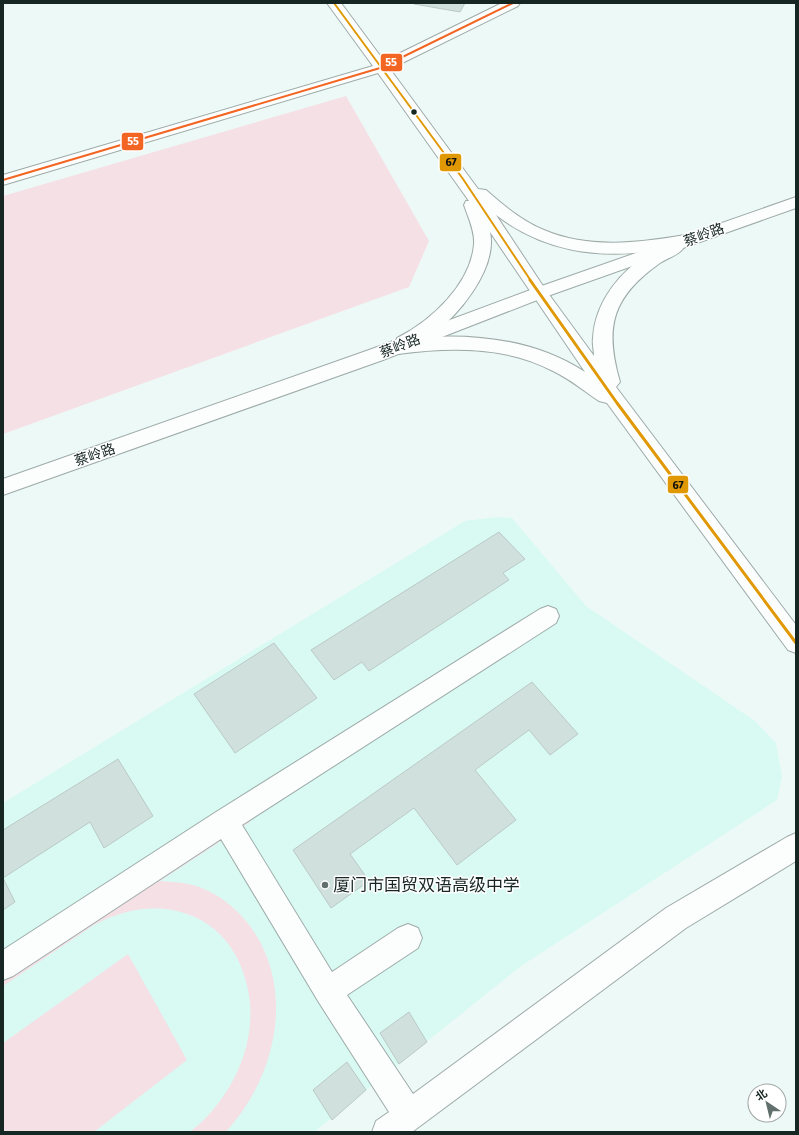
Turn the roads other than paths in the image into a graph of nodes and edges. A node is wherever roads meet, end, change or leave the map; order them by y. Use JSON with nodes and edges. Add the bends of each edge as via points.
{"nodes":[{"id":1,"x":334,"y":3,"type":"edge"},
{"id":2,"x":513,"y":3,"type":"edge"},
{"id":3,"x":380,"y":68,"type":"junction"},
{"id":4,"x":463,"y":179,"type":"junction"},
{"id":5,"x":3,"y":180,"type":"edge"},
{"id":6,"x":796,"y":202,"type":"edge"},
{"id":7,"x":691,"y":240,"type":"junction"},
{"id":8,"x":539,"y":293,"type":"junction"},
{"id":9,"x":398,"y":347,"type":"junction"},
{"id":10,"x":618,"y":403,"type":"junction"},
{"id":11,"x":3,"y":487,"type":"edge"},
{"id":12,"x":548,"y":616,"type":"dead end"},
{"id":13,"x":796,"y":644,"type":"edge"},
{"id":14,"x":225,"y":821,"type":"junction"},
{"id":15,"x":796,"y":846,"type":"edge"},
{"id":16,"x":408,"y":938,"type":"dead end"},
{"id":17,"x":3,"y":966,"type":"edge"},
{"id":18,"x":328,"y":991,"type":"junction"},
{"id":19,"x":409,"y":1116,"type":"junction"},
{"id":20,"x":387,"y":1132,"type":"edge"}],
"edges":[{"from":1,"to":3,"type":"street"},
{"from":2,"to":3,"type":"street"},
{"from":3,"to":4,"type":"street"},
{"from":3,"to":5,"type":"street"},
{"from":4,"to":7,"type":"street","via":[[497,208],[537,234],[571,244],[626,249]]},
{"from":4,"to":8,"type":"street"},
{"from":4,"to":9,"type":"street","via":[[483,242],[480,258],[460,296],[446,312],[433,325]]},
{"from":6,"to":7,"type":"street","name":"蔡岭路"},
{"from":7,"to":8,"type":"street","name":"蔡岭路"},
{"from":7,"to":10,"type":"street","via":[[665,252],[644,266],[619,289],[608,306],[601,336],[602,357]]},
{"from":8,"to":9,"type":"street","name":"蔡岭路"},
{"from":8,"to":10,"type":"street"},
{"from":9,"to":10,"type":"street","via":[[445,342],[517,350],[551,362]]},
{"from":9,"to":11,"type":"street","name":"蔡岭路"},
{"from":10,"to":13,"type":"street"},
{"from":12,"to":14,"type":"street"},
{"from":14,"to":17,"type":"street"},
{"from":14,"to":18,"type":"street"},
{"from":15,"to":19,"type":"street","via":[[676,918]]},
{"from":16,"to":18,"type":"street"},
{"from":18,"to":19,"type":"street"},
{"from":19,"to":20,"type":"street"}]}
